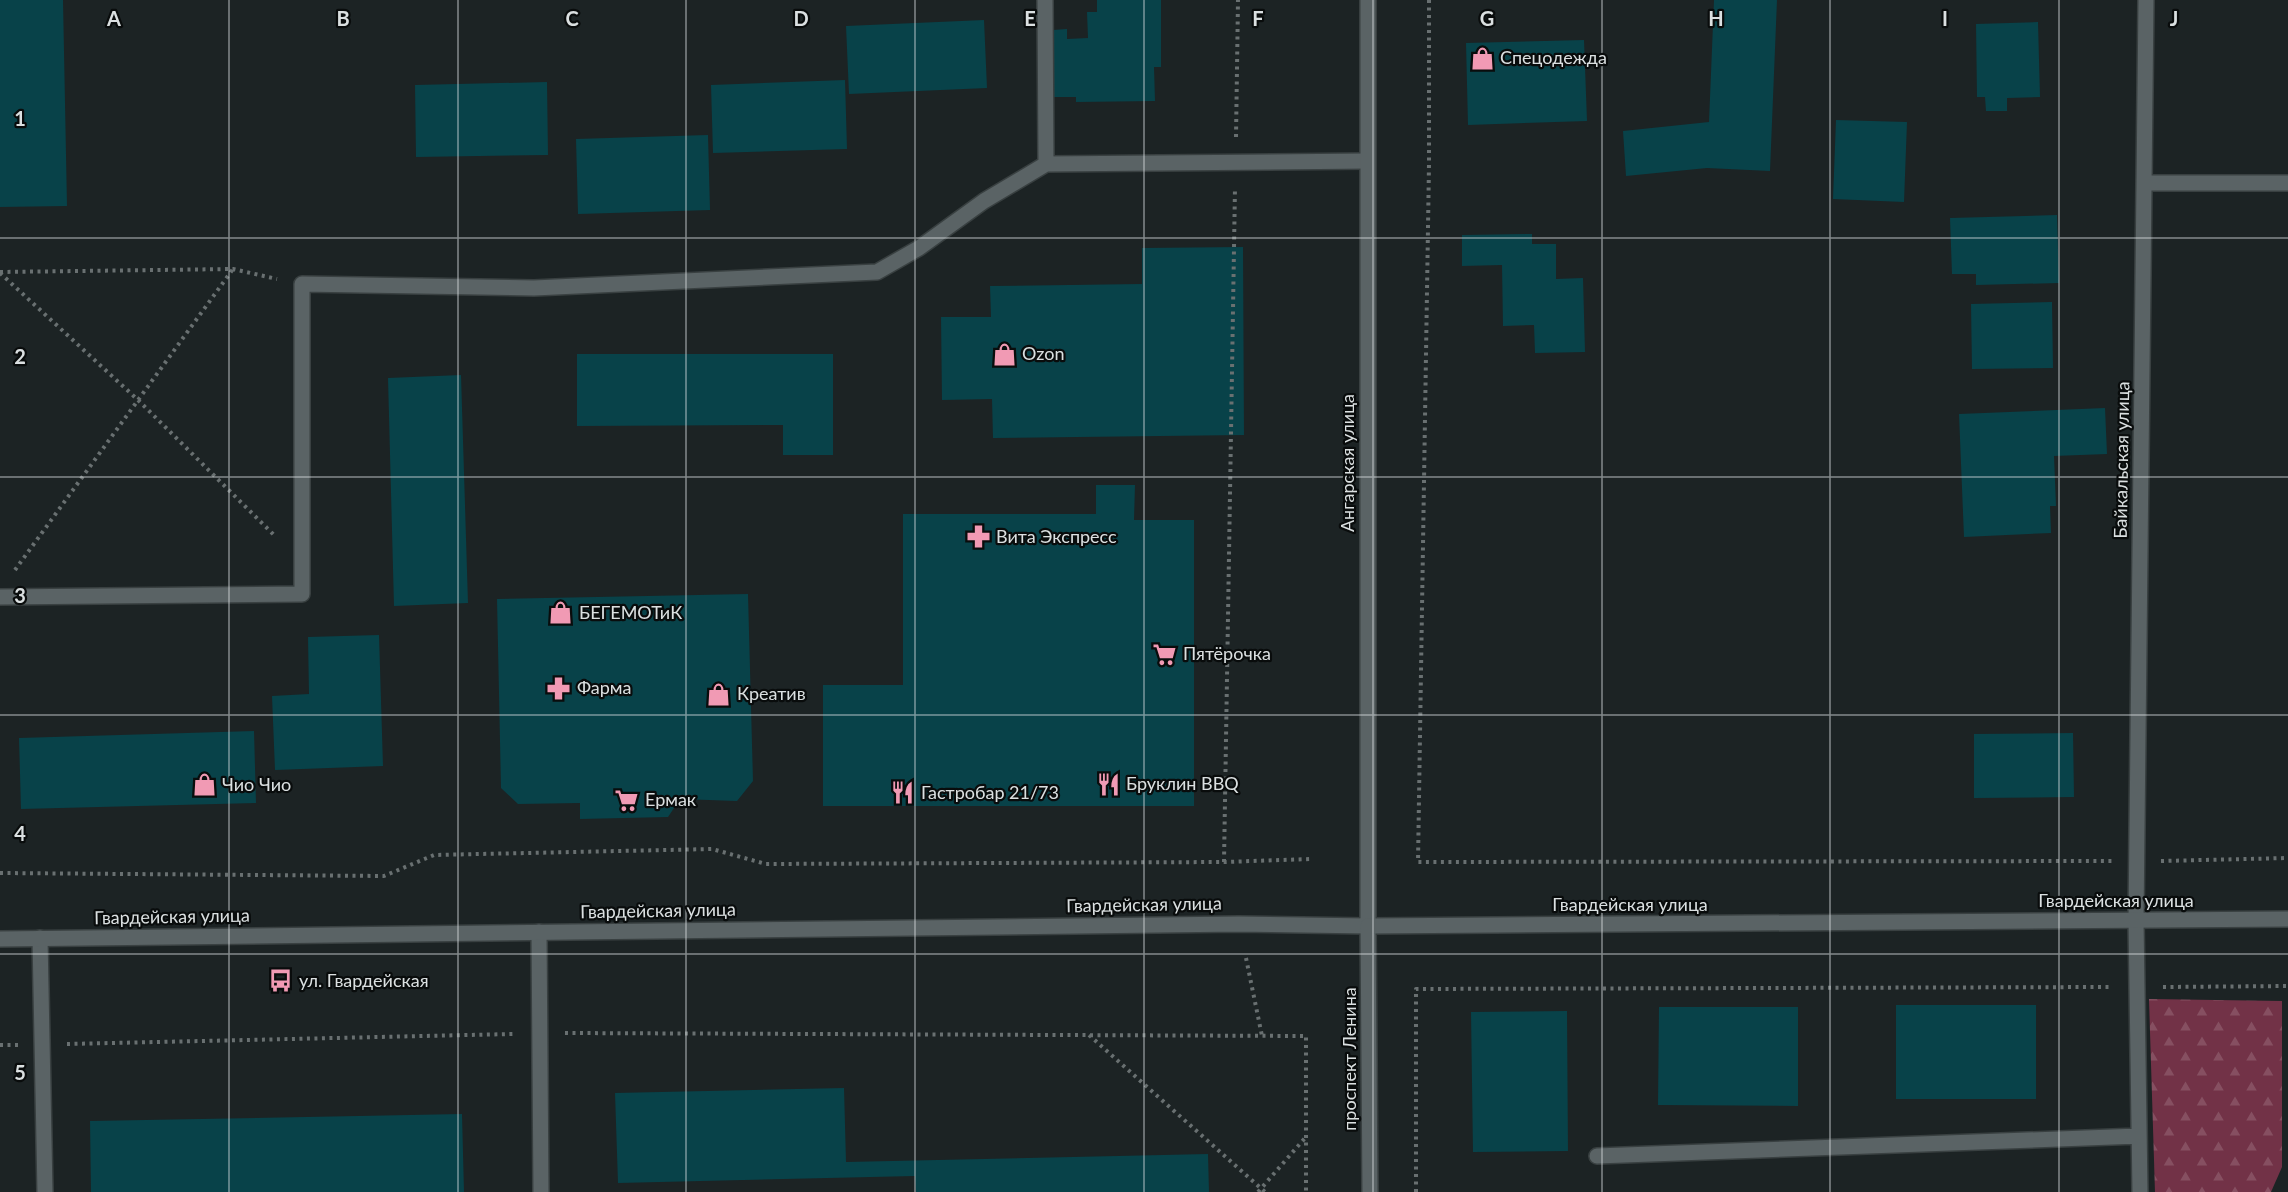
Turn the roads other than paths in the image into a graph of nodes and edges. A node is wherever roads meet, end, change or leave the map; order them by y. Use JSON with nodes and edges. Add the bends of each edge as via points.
{"nodes":[{"id":1,"x":1045,"y":0,"type":"edge"},
{"id":2,"x":1368,"y":0,"type":"edge"},
{"id":3,"x":2146,"y":0,"type":"edge"},
{"id":4,"x":1367,"y":161,"type":"junction"},
{"id":5,"x":1046,"y":164,"type":"junction"},
{"id":6,"x":2146,"y":183,"type":"junction"},
{"id":7,"x":2288,"y":183,"type":"edge"},
{"id":8,"x":0,"y":597,"type":"edge"},
{"id":9,"x":2288,"y":919,"type":"edge"},
{"id":10,"x":2136,"y":920,"type":"junction"},
{"id":11,"x":1368,"y":926,"type":"junction"},
{"id":12,"x":539,"y":932,"type":"junction"},
{"id":13,"x":40,"y":938,"type":"junction"},
{"id":14,"x":0,"y":939,"type":"edge"},
{"id":15,"x":2139,"y":1136,"type":"junction"},
{"id":16,"x":1597,"y":1156,"type":"dead end"},
{"id":17,"x":45,"y":1192,"type":"edge"},
{"id":18,"x":541,"y":1192,"type":"edge"},
{"id":19,"x":1370,"y":1192,"type":"edge"},
{"id":20,"x":2140,"y":1192,"type":"edge"}],
"edges":[{"from":1,"to":5,"type":"street"},
{"from":2,"to":4,"type":"street","name":"Ангарская улица"},
{"from":3,"to":6,"type":"street","name":"Байкальская улица"},
{"from":4,"to":5,"type":"street"},
{"from":4,"to":11,"type":"street","name":"Ангарская улица"},
{"from":5,"to":8,"type":"street","via":[[877,272],[534,288],[302,284],[302,594]]},
{"from":6,"to":7,"type":"street"},
{"from":6,"to":10,"type":"street","name":"Байкальская улица"},
{"from":9,"to":10,"type":"street","name":"Гвардейская улица"},
{"from":10,"to":11,"type":"street","name":"Гвардейская улица"},
{"from":10,"to":15,"type":"street","name":"Байкальская улица"},
{"from":11,"to":12,"type":"street","name":"Гвардейская улица"},
{"from":11,"to":19,"type":"street","name":"проспект Ленина"},
{"from":12,"to":13,"type":"street","name":"Гвардейская улица"},
{"from":12,"to":18,"type":"street"},
{"from":13,"to":14,"type":"street","name":"Гвардейская улица"},
{"from":13,"to":17,"type":"street"},
{"from":15,"to":16,"type":"street"},
{"from":15,"to":20,"type":"street","name":"Байкальская улица"}]}
